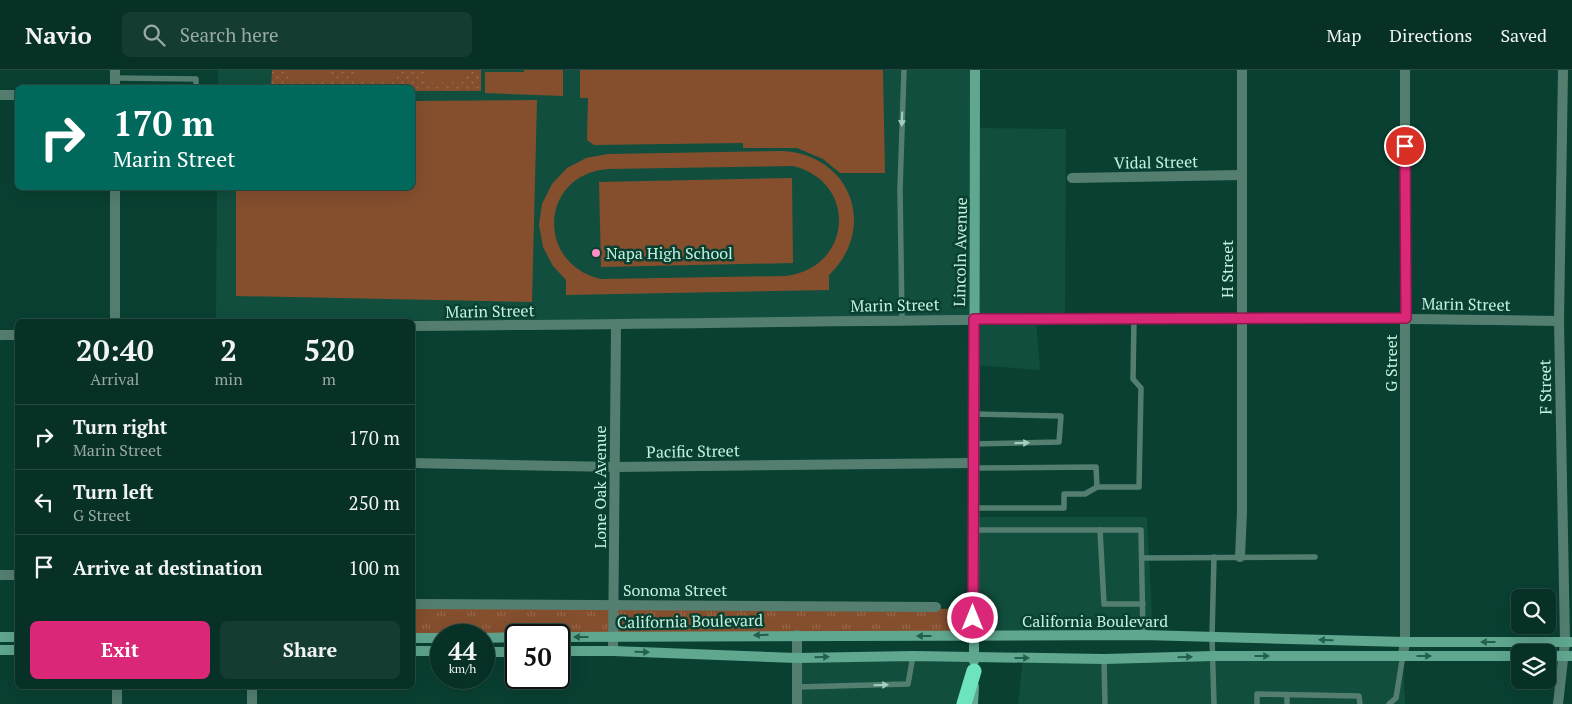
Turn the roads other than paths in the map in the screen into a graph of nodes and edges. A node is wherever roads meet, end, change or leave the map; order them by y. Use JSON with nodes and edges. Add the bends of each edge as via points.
{"nodes":[{"id":1,"x":904,"y":70,"type":"edge"},
{"id":2,"x":974,"y":70,"type":"edge"},
{"id":3,"x":1242,"y":70,"type":"edge"},
{"id":4,"x":1405,"y":70,"type":"edge"},
{"id":5,"x":1563,"y":70,"type":"edge"},
{"id":6,"x":115,"y":78,"type":"edge"},
{"id":7,"x":196,"y":85,"type":"edge"},
{"id":8,"x":0,"y":95,"type":"edge"},
{"id":9,"x":15,"y":95,"type":"edge"},
{"id":10,"x":1241,"y":175,"type":"junction"},
{"id":11,"x":1072,"y":178,"type":"dead end"},
{"id":12,"x":115,"y":190,"type":"edge"},
{"id":13,"x":1242,"y":318,"type":"junction"},
{"id":14,"x":1406,"y":318,"type":"junction"},
{"id":15,"x":115,"y":319,"type":"edge"},
{"id":16,"x":974,"y":319,"type":"junction"},
{"id":17,"x":1134,"y":319,"type":"junction"},
{"id":18,"x":902,"y":320,"type":"junction"},
{"id":19,"x":1558,"y":321,"type":"junction"},
{"id":20,"x":616,"y":324,"type":"junction"},
{"id":21,"x":415,"y":326,"type":"edge"},
{"id":22,"x":0,"y":335,"type":"edge"},
{"id":23,"x":15,"y":336,"type":"edge"},
{"id":24,"x":973,"y":414,"type":"junction"},
{"id":25,"x":973,"y":444,"type":"junction"},
{"id":26,"x":415,"y":463,"type":"edge"},
{"id":27,"x":973,"y":466,"type":"junction"},
{"id":28,"x":615,"y":467,"type":"junction"},
{"id":29,"x":1097,"y":487,"type":"junction"},
{"id":30,"x":973,"y":508,"type":"junction"},
{"id":31,"x":973,"y":530,"type":"junction"},
{"id":32,"x":1100,"y":530,"type":"junction"},
{"id":33,"x":1214,"y":557,"type":"junction"},
{"id":34,"x":1240,"y":557,"type":"junction"},
{"id":35,"x":1315,"y":557,"type":"dead end"},
{"id":36,"x":1142,"y":558,"type":"junction"},
{"id":37,"x":0,"y":575,"type":"edge"},
{"id":38,"x":15,"y":575,"type":"edge"},
{"id":39,"x":415,"y":604,"type":"edge"},
{"id":40,"x":1143,"y":604,"type":"junction"},
{"id":41,"x":614,"y":605,"type":"junction"},
{"id":42,"x":936,"y":607,"type":"dead end"},
{"id":43,"x":797,"y":635,"type":"junction"},
{"id":44,"x":1143,"y":635,"type":"junction"},
{"id":45,"x":972,"y":636,"type":"junction"},
{"id":46,"x":0,"y":637,"type":"edge"},
{"id":47,"x":15,"y":637,"type":"edge"},
{"id":48,"x":570,"y":637,"type":"edge"},
{"id":49,"x":613,"y":637,"type":"junction"},
{"id":50,"x":1212,"y":637,"type":"junction"},
{"id":51,"x":415,"y":638,"type":"edge"},
{"id":52,"x":430,"y":638,"type":"edge"},
{"id":53,"x":1405,"y":642,"type":"junction"},
{"id":54,"x":1568,"y":642,"type":"edge"},
{"id":55,"x":0,"y":650,"type":"edge"},
{"id":56,"x":15,"y":650,"type":"edge"},
{"id":57,"x":613,"y":650,"type":"junction"},
{"id":58,"x":415,"y":651,"type":"edge"},
{"id":59,"x":430,"y":651,"type":"edge"},
{"id":60,"x":570,"y":651,"type":"edge"},
{"id":61,"x":1402,"y":655,"type":"junction"},
{"id":62,"x":913,"y":656,"type":"junction"},
{"id":63,"x":1213,"y":656,"type":"junction"},
{"id":64,"x":1511,"y":656,"type":"edge"},
{"id":65,"x":1568,"y":656,"type":"edge"},
{"id":66,"x":797,"y":658,"type":"junction"},
{"id":67,"x":1104,"y":659,"type":"junction"},
{"id":68,"x":974,"y":664,"type":"junction"},
{"id":69,"x":798,"y":687,"type":"junction"},
{"id":70,"x":116,"y":689,"type":"edge"},
{"id":71,"x":252,"y":689,"type":"edge"},
{"id":72,"x":1287,"y":694,"type":"junction"},
{"id":73,"x":117,"y":704,"type":"edge"},
{"id":74,"x":252,"y":704,"type":"edge"},
{"id":75,"x":797,"y":704,"type":"edge"},
{"id":76,"x":964,"y":704,"type":"edge"},
{"id":77,"x":973,"y":704,"type":"edge"},
{"id":78,"x":1105,"y":704,"type":"edge"},
{"id":79,"x":1214,"y":704,"type":"edge"},
{"id":80,"x":1257,"y":704,"type":"edge"},
{"id":81,"x":1287,"y":704,"type":"edge"},
{"id":82,"x":1360,"y":704,"type":"edge"},
{"id":83,"x":1389,"y":704,"type":"edge"},
{"id":84,"x":1558,"y":704,"type":"edge"}],
"edges":[{"from":1,"to":18,"type":"lane","one_way":true,"via":[[900,189]]},
{"from":2,"to":16,"type":"street","name":"Lincoln Avenue"},
{"from":3,"to":10,"type":"street","name":"H Street"},
{"from":4,"to":14,"type":"street","name":"G Street"},
{"from":5,"to":19,"type":"street","name":"F Street"},
{"from":6,"to":7,"type":"lane","via":[[196,79]]},
{"from":8,"to":9,"type":"street"},
{"from":10,"to":11,"type":"street","name":"Vidal Street"},
{"from":10,"to":13,"type":"street","name":"H Street"},
{"from":12,"to":15,"type":"street"},
{"from":13,"to":14,"type":"street","name":"Marin Street"},
{"from":13,"to":17,"type":"street","name":"Marin Street"},
{"from":13,"to":34,"type":"street","name":"H Street"},
{"from":14,"to":19,"type":"street","name":"Marin Street"},
{"from":14,"to":53,"type":"street","name":"G Street"},
{"from":16,"to":17,"type":"street","name":"Marin Street"},
{"from":16,"to":18,"type":"street","name":"Marin Street"},
{"from":16,"to":24,"type":"street","name":"Lincoln Avenue"},
{"from":17,"to":29,"type":"lane","via":[[1133,378],[1141,388],[1139,487]]},
{"from":18,"to":20,"type":"street","name":"Marin Street"},
{"from":19,"to":54,"type":"street","name":"F Street"},
{"from":20,"to":21,"type":"street","name":"Marin Street"},
{"from":20,"to":28,"type":"street","name":"Lone Oak Avenue"},
{"from":22,"to":23,"type":"street"},
{"from":24,"to":25,"type":"street","name":"Lincoln Avenue"},
{"from":25,"to":24,"type":"lane","one_way":true,"via":[[1059,442],[1061,416]]},
{"from":25,"to":27,"type":"street","name":"Lincoln Avenue"},
{"from":26,"to":28,"type":"street","name":"Pacific Street"},
{"from":27,"to":28,"type":"street","name":"Pacific Street"},
{"from":27,"to":29,"type":"lane","via":[[1096,467]]},
{"from":27,"to":30,"type":"street","name":"Lincoln Avenue"},
{"from":28,"to":41,"type":"street","name":"Lone Oak Avenue"},
{"from":29,"to":30,"type":"lane","via":[[1084,494],[1064,494],[1064,508]]},
{"from":30,"to":31,"type":"street","name":"Lincoln Avenue"},
{"from":31,"to":32,"type":"lane"},
{"from":31,"to":45,"type":"street","name":"Lincoln Avenue"},
{"from":32,"to":36,"type":"lane","via":[[1141,530]]},
{"from":32,"to":40,"type":"lane","via":[[1104,604]]},
{"from":33,"to":34,"type":"lane"},
{"from":33,"to":36,"type":"lane"},
{"from":33,"to":50,"type":"lane"},
{"from":34,"to":35,"type":"lane"},
{"from":36,"to":40,"type":"lane"},
{"from":37,"to":38,"type":"street"},
{"from":39,"to":41,"type":"street","name":"Sonoma Street"},
{"from":40,"to":44,"type":"lane"},
{"from":41,"to":42,"type":"street","name":"Sonoma Street"},
{"from":41,"to":49,"type":"street","name":"Lone Oak Avenue"},
{"from":45,"to":43,"type":"street","name":"California Boulevard","one_way":true},
{"from":43,"to":49,"type":"street","name":"California Boulevard","one_way":true},
{"from":43,"to":66,"type":"street"},
{"from":44,"to":45,"type":"street","name":"California Boulevard"},
{"from":44,"to":50,"type":"street","name":"California Boulevard"},
{"from":45,"to":68,"type":"street","name":"Lincoln Avenue"},
{"from":46,"to":47,"type":"street"},
{"from":49,"to":48,"type":"street","name":"California Boulevard","one_way":true},
{"from":49,"to":57,"type":"street","name":"Lone Oak Avenue"},
{"from":53,"to":50,"type":"street","name":"California Boulevard","one_way":true},
{"from":50,"to":63,"type":"lane"},
{"from":51,"to":52,"type":"street"},
{"from":54,"to":53,"type":"street","name":"California Boulevard","one_way":true},
{"from":53,"to":61,"type":"street","name":"G Street"},
{"from":54,"to":65,"type":"street","name":"F Street"},
{"from":55,"to":56,"type":"street"},
{"from":57,"to":60,"type":"street","name":"California Boulevard"},
{"from":57,"to":66,"type":"street","name":"California Boulevard","one_way":true},
{"from":58,"to":59,"type":"street"},
{"from":63,"to":61,"type":"street","name":"California Boulevard","one_way":true},
{"from":61,"to":64,"type":"street","name":"California Boulevard","one_way":true},
{"from":61,"to":83,"type":"lane","via":[[1396,698]]},
{"from":66,"to":62,"type":"street","name":"California Boulevard","one_way":true},
{"from":62,"to":68,"type":"street","name":"California Boulevard"},
{"from":69,"to":62,"type":"lane","one_way":true,"via":[[908,684]]},
{"from":67,"to":63,"type":"street","name":"California Boulevard","one_way":true},
{"from":63,"to":79,"type":"lane"},
{"from":65,"to":84,"type":"street","name":"F Street"},
{"from":66,"to":69,"type":"street"},
{"from":68,"to":67,"type":"street","name":"California Boulevard","one_way":true},
{"from":67,"to":78,"type":"lane"},
{"from":68,"to":76,"type":"highway"},
{"from":68,"to":77,"type":"street","name":"Lincoln Avenue"},
{"from":69,"to":75,"type":"street"},
{"from":70,"to":73,"type":"street"},
{"from":71,"to":74,"type":"street"},
{"from":72,"to":80,"type":"lane","via":[[1258,694]]},
{"from":72,"to":81,"type":"lane"},
{"from":72,"to":82,"type":"lane","via":[[1359,696]]}]}
